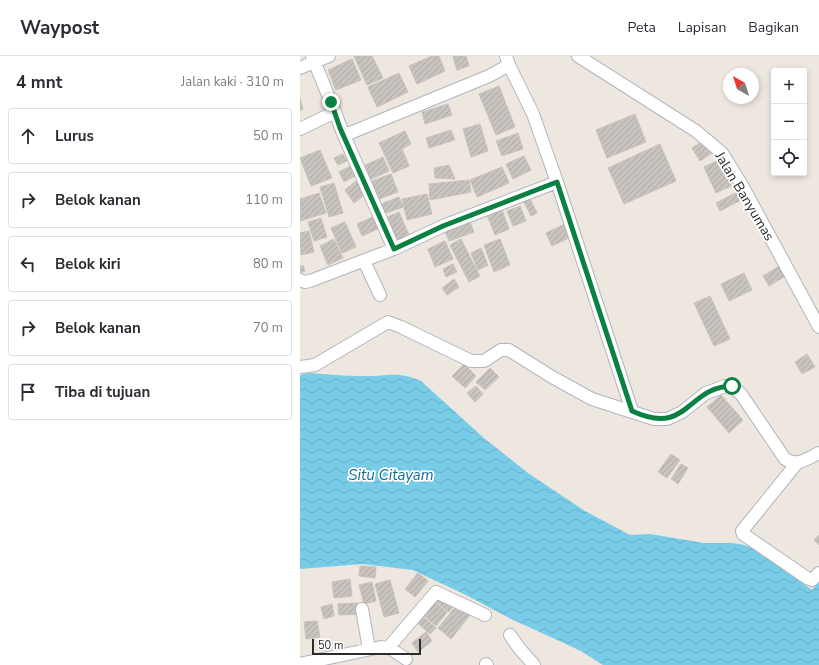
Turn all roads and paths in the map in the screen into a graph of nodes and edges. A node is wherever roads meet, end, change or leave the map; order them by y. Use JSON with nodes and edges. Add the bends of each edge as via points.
{"nodes":[{"id":1,"x":329,"y":56,"type":"edge"},
{"id":2,"x":578,"y":56,"type":"edge"},
{"id":3,"x":313,"y":59,"type":"edge"},
{"id":4,"x":507,"y":60,"type":"edge"},
{"id":5,"x":300,"y":68,"type":"edge"},
{"id":6,"x":335,"y":112,"type":"junction"},
{"id":7,"x":300,"y":129,"type":"edge"},
{"id":8,"x":342,"y":131,"type":"junction"},
{"id":9,"x":557,"y":182,"type":"junction"},
{"id":10,"x":394,"y":249,"type":"junction"},
{"id":11,"x":364,"y":261,"type":"junction"},
{"id":12,"x":300,"y":280,"type":"edge"},
{"id":13,"x":380,"y":295,"type":"dead end"},
{"id":14,"x":819,"y":327,"type":"edge"},
{"id":15,"x":300,"y":367,"type":"edge"},
{"id":16,"x":632,"y":411,"type":"junction"},
{"id":17,"x":819,"y":453,"type":"edge"},
{"id":18,"x":796,"y":463,"type":"junction"},
{"id":19,"x":819,"y":573,"type":"edge"},
{"id":20,"x":362,"y":609,"type":"dead end"},
{"id":21,"x":485,"y":614,"type":"dead end"},
{"id":22,"x":510,"y":635,"type":"dead end"},
{"id":23,"x":388,"y":648,"type":"junction"},
{"id":24,"x":369,"y":650,"type":"junction"},
{"id":25,"x":406,"y":659,"type":"dead end"},
{"id":26,"x":300,"y":664,"type":"edge"},
{"id":27,"x":534,"y":665,"type":"edge"}],
"edges":[{"from":1,"to":3,"type":"street"},
{"from":2,"to":14,"type":"street","name":"Jalan Banyumas","via":[[696,131],[722,153]]},
{"from":3,"to":5,"type":"street"},
{"from":3,"to":6,"type":"street"},
{"from":4,"to":8,"type":"street","via":[[489,76],[350,132]]},
{"from":4,"to":9,"type":"street","via":[[532,114]]},
{"from":6,"to":7,"type":"street"},
{"from":6,"to":8,"type":"street"},
{"from":8,"to":10,"type":"street"},
{"from":9,"to":10,"type":"street","via":[[443,226]]},
{"from":9,"to":16,"type":"street"},
{"from":10,"to":11,"type":"street"},
{"from":11,"to":12,"type":"street","via":[[310,282]]},
{"from":11,"to":13,"type":"street"},
{"from":15,"to":16,"type":"street","via":[[315,365],[388,322],[471,361],[484,361],[501,350],[509,350],[592,399]]},
{"from":16,"to":18,"type":"street","via":[[654,419],[667,418],[682,412],[706,393],[732,386],[741,394],[785,459],[792,464]]},
{"from":17,"to":18,"type":"street"},
{"from":18,"to":19,"type":"street","via":[[742,531],[807,578],[812,580]]},
{"from":20,"to":24,"type":"street"},
{"from":21,"to":23,"type":"street","via":[[436,592]]},
{"from":22,"to":27,"type":"street"},
{"from":23,"to":24,"type":"street"},
{"from":23,"to":25,"type":"street"},
{"from":24,"to":26,"type":"street"}]}
